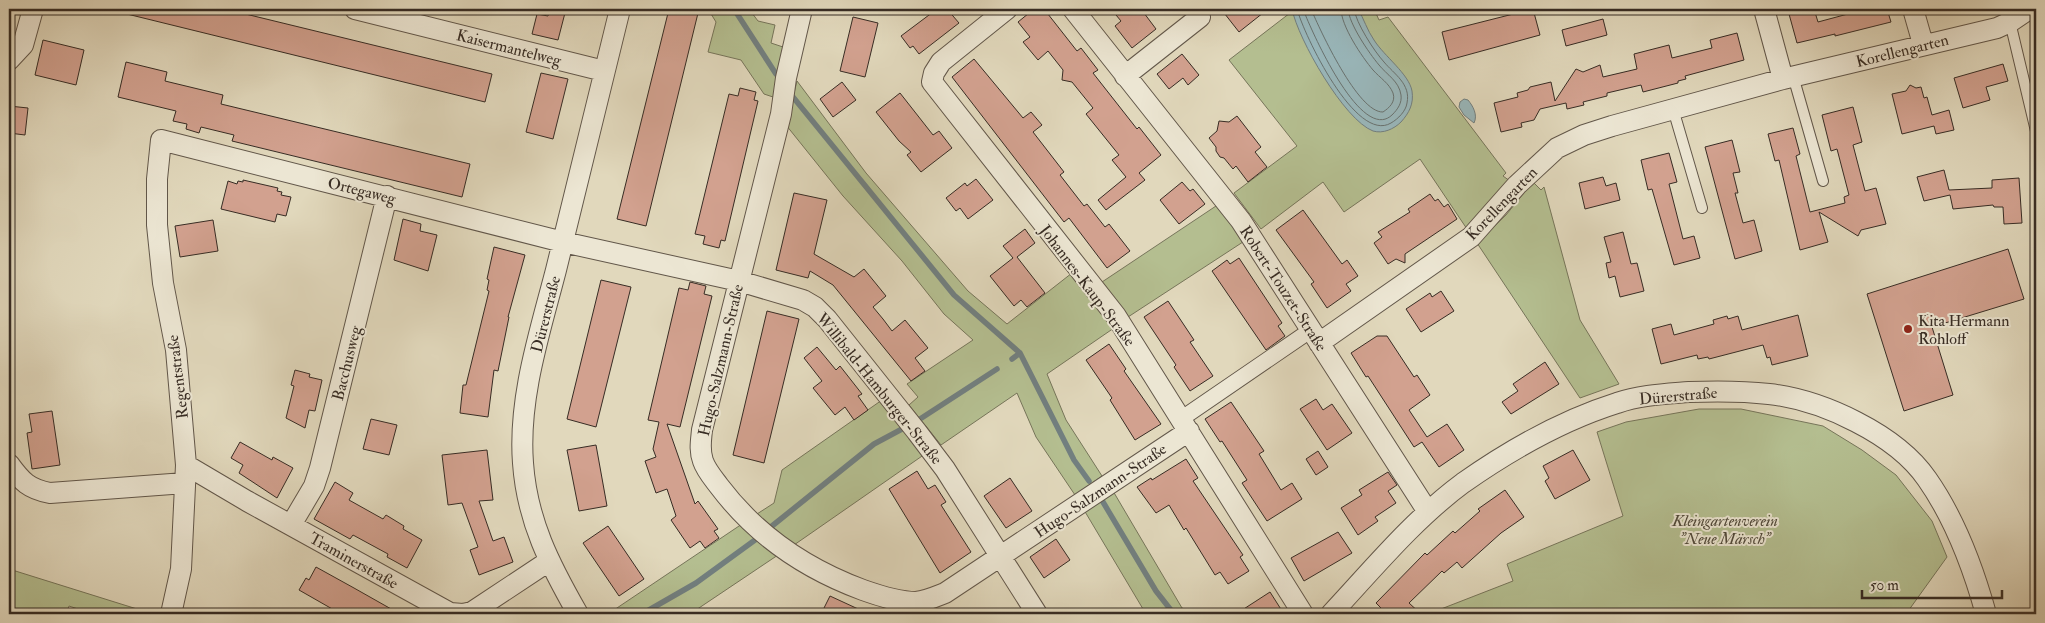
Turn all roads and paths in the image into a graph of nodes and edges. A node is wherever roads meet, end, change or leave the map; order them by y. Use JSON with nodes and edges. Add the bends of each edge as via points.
{"nodes":[{"id":1,"x":355,"y":9,"type":"edge"},
{"id":2,"x":620,"y":9,"type":"edge"},
{"id":3,"x":802,"y":9,"type":"edge"},
{"id":4,"x":1007,"y":9,"type":"edge"},
{"id":5,"x":1073,"y":9,"type":"edge"},
{"id":6,"x":1764,"y":9,"type":"edge"},
{"id":7,"x":1912,"y":9,"type":"edge"},
{"id":8,"x":2029,"y":9,"type":"edge"},
{"id":9,"x":418,"y":16,"type":"edge"},
{"id":10,"x":1200,"y":17,"type":"dead end"},
{"id":11,"x":31,"y":18,"type":"edge"},
{"id":12,"x":2010,"y":22,"type":"junction"},
{"id":13,"x":1923,"y":44,"type":"junction"},
{"id":14,"x":9,"y":60,"type":"edge"},
{"id":15,"x":604,"y":71,"type":"junction"},
{"id":16,"x":1125,"y":76,"type":"junction"},
{"id":17,"x":1788,"y":78,"type":"junction"},
{"id":18,"x":1673,"y":109,"type":"junction"},
{"id":19,"x":2036,"y":131,"type":"edge"},
{"id":20,"x":162,"y":140,"type":"joint"},
{"id":21,"x":1823,"y":181,"type":"dead end"},
{"id":22,"x":387,"y":196,"type":"junction"},
{"id":23,"x":1702,"y":208,"type":"dead end"},
{"id":24,"x":563,"y":242,"type":"junction"},
{"id":25,"x":739,"y":281,"type":"junction"},
{"id":26,"x":1315,"y":337,"type":"junction"},
{"id":27,"x":1185,"y":425,"type":"junction"},
{"id":28,"x":9,"y":464,"type":"edge"},
{"id":29,"x":185,"y":474,"type":"junction"},
{"id":30,"x":1428,"y":512,"type":"junction"},
{"id":31,"x":291,"y":525,"type":"junction"},
{"id":32,"x":1001,"y":556,"type":"junction"},
{"id":33,"x":549,"y":561,"type":"junction"},
{"id":34,"x":171,"y":614,"type":"edge"},
{"id":35,"x":578,"y":614,"type":"edge"},
{"id":36,"x":1037,"y":614,"type":"edge"},
{"id":37,"x":1303,"y":614,"type":"edge"},
{"id":38,"x":1330,"y":614,"type":"edge"},
{"id":39,"x":1986,"y":614,"type":"edge"}],
"edges":[{"from":1,"to":9,"type":"street","name":"Kaisermantelweg"},
{"from":2,"to":15,"type":"street","name":"Dürerstraße"},
{"from":3,"to":25,"type":"street","name":"Hugo-Salzmann-Straße","via":[[781,114]]},
{"from":4,"to":27,"type":"street","name":"Johannes-Kaup-Straße","via":[[941,62],[932,82],[1116,316]]},
{"from":5,"to":16,"type":"street","name":"Robert-Touzet-Straße"},
{"from":6,"to":17,"type":"street"},
{"from":7,"to":13,"type":"street"},
{"from":8,"to":12,"type":"street","name":"Korellengarten"},
{"from":9,"to":15,"type":"street","name":"Kaisermantelweg"},
{"from":10,"to":16,"type":"street"},
{"from":11,"to":14,"type":"street","via":[[23,45]]},
{"from":12,"to":13,"type":"street","name":"Korellengarten","via":[[1997,28]]},
{"from":12,"to":19,"type":"lane"},
{"from":13,"to":17,"type":"street","name":"Korellengarten"},
{"from":15,"to":24,"type":"street","name":"Dürerstraße"},
{"from":16,"to":26,"type":"street","name":"Robert-Touzet-Straße","via":[[1241,221]]},
{"from":17,"to":18,"type":"street","name":"Korellengarten"},
{"from":17,"to":21,"type":"lane"},
{"from":18,"to":23,"type":"lane"},
{"from":18,"to":26,"type":"street","name":"Korellengarten","via":[[1584,135],[1557,148],[1517,185],[1471,237]]},
{"from":20,"to":22,"type":"street","name":"Ortegaweg"},
{"from":20,"to":29,"type":"street","name":"Regentstraße","via":[[157,180],[157,225],[163,283],[176,350]]},
{"from":22,"to":24,"type":"street","name":"Ortegaweg"},
{"from":22,"to":31,"type":"street","name":"Bacchusweg","via":[[320,468],[314,486]]},
{"from":24,"to":25,"type":"street","name":"Willibald-Hamburger-Straße"},
{"from":24,"to":33,"type":"street","name":"Dürerstraße","via":[[528,386],[522,428],[522,463],[527,496],[535,528]]},
{"from":25,"to":32,"type":"street","name":"Willibald-Hamburger-Straße","via":[[803,300],[827,319],[945,469]]},
{"from":25,"to":32,"type":"street","name":"Hugo-Salzmann-Straße","via":[[700,447],[707,470],[728,498],[776,544],[799,560],[842,582],[895,600],[915,602],[932,599]]},
{"from":26,"to":27,"type":"street"},
{"from":26,"to":30,"type":"street","name":"Robert-Touzet-Straße"},
{"from":27,"to":32,"type":"street","name":"Hugo-Salzmann-Straße"},
{"from":27,"to":37,"type":"street","name":"Johannes-Kaup-Straße"},
{"from":28,"to":29,"type":"street","via":[[25,484],[34,490],[50,493]]},
{"from":29,"to":31,"type":"street","name":"Traminerstraße"},
{"from":29,"to":34,"type":"street","name":"Regentstraße","via":[[181,569]]},
{"from":30,"to":38,"type":"street","name":"Dürerstraße"},
{"from":30,"to":39,"type":"street","name":"Dürerstraße","via":[[1464,483],[1534,439],[1580,416],[1619,402],[1679,393],[1771,394],[1843,415],[1881,435],[1908,458],[1926,478],[1950,520],[1967,555]]},
{"from":31,"to":33,"type":"street","name":"Traminerstraße","via":[[450,613],[472,612]]},
{"from":32,"to":36,"type":"street","name":"Willibald-Hamburger-Straße"},
{"from":33,"to":35,"type":"street","name":"Dürerstraße"}]}
